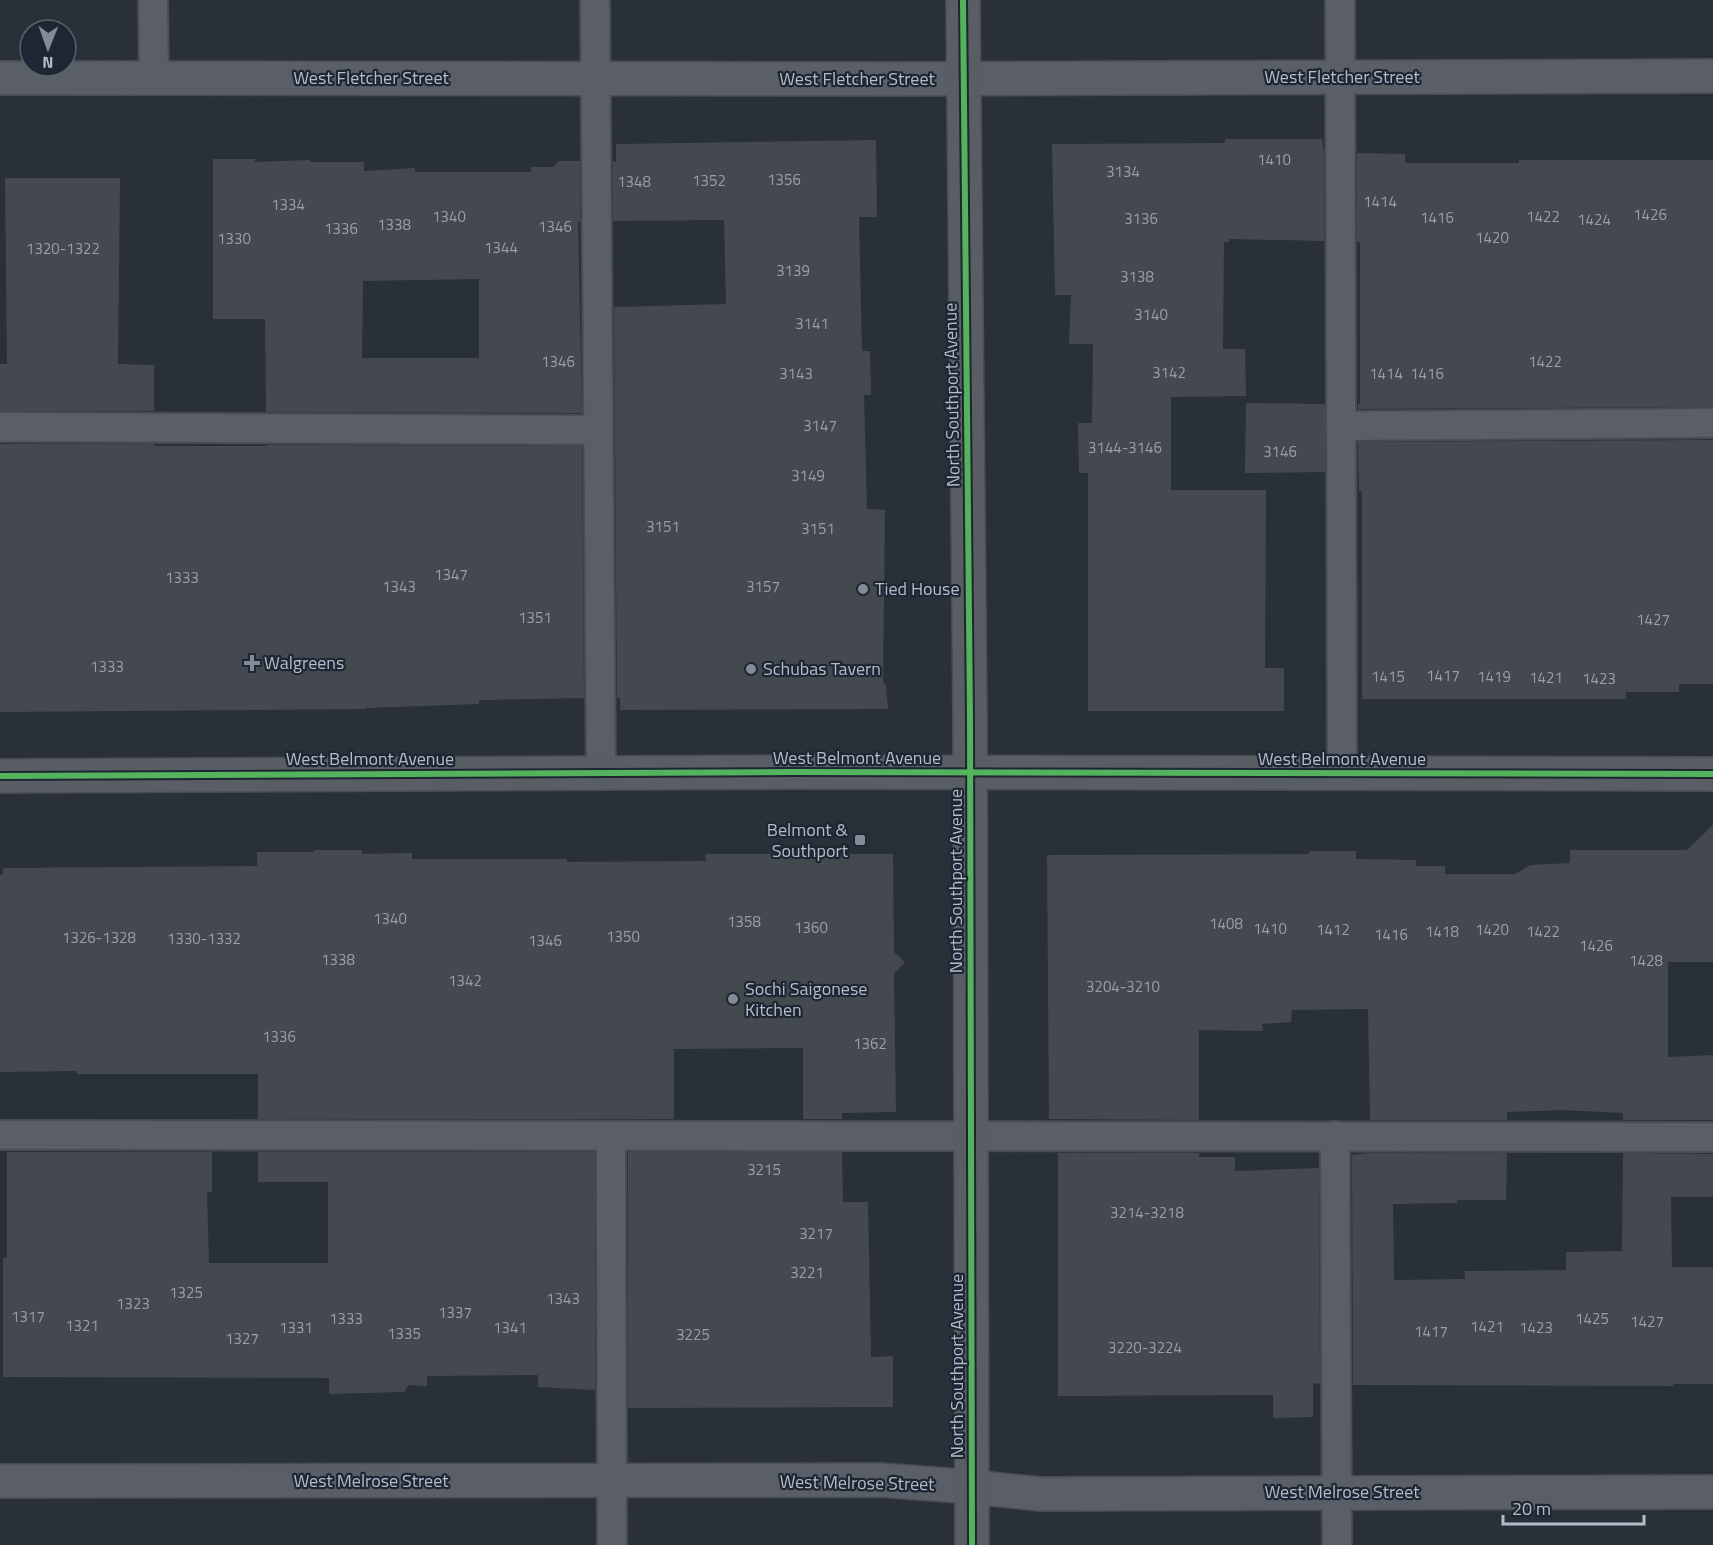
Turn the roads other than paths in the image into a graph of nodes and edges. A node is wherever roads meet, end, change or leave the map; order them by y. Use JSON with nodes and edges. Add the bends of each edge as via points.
{"nodes":[{"id":1,"x":153,"y":0,"type":"edge"},
{"id":2,"x":595,"y":0,"type":"edge"},
{"id":3,"x":963,"y":0,"type":"edge"},
{"id":4,"x":1340,"y":0,"type":"edge"},
{"id":5,"x":1713,"y":76,"type":"edge"},
{"id":6,"x":0,"y":78,"type":"edge"},
{"id":7,"x":154,"y":78,"type":"junction"},
{"id":8,"x":596,"y":78,"type":"junction"},
{"id":9,"x":1340,"y":78,"type":"junction"},
{"id":10,"x":964,"y":79,"type":"junction"},
{"id":11,"x":1713,"y":423,"type":"edge"},
{"id":12,"x":1341,"y":426,"type":"junction"},
{"id":13,"x":0,"y":428,"type":"edge"},
{"id":14,"x":598,"y":429,"type":"junction"},
{"id":15,"x":601,"y":773,"type":"junction"},
{"id":16,"x":971,"y":773,"type":"junction"},
{"id":17,"x":1342,"y":774,"type":"junction"},
{"id":18,"x":1713,"y":774,"type":"edge"},
{"id":19,"x":0,"y":776,"type":"edge"},
{"id":20,"x":0,"y":1135,"type":"edge"},
{"id":21,"x":611,"y":1136,"type":"junction"},
{"id":22,"x":971,"y":1136,"type":"junction"},
{"id":23,"x":1335,"y":1137,"type":"junction"},
{"id":24,"x":1713,"y":1137,"type":"edge"},
{"id":25,"x":0,"y":1481,"type":"edge"},
{"id":26,"x":611,"y":1481,"type":"junction"},
{"id":27,"x":972,"y":1486,"type":"junction"},
{"id":28,"x":1337,"y":1492,"type":"junction"},
{"id":29,"x":1713,"y":1492,"type":"edge"},
{"id":30,"x":612,"y":1545,"type":"edge"},
{"id":31,"x":972,"y":1545,"type":"edge"},
{"id":32,"x":1336,"y":1545,"type":"edge"}],
"edges":[{"from":1,"to":7,"type":"lane"},
{"from":2,"to":8,"type":"lane"},
{"from":3,"to":10,"type":"main road","name":"North Southport Avenue"},
{"from":4,"to":9,"type":"lane"},
{"from":5,"to":9,"type":"street","name":"West Fletcher Street"},
{"from":6,"to":7,"type":"street","name":"West Fletcher Street"},
{"from":7,"to":8,"type":"street","name":"West Fletcher Street"},
{"from":8,"to":10,"type":"street","name":"West Fletcher Street"},
{"from":8,"to":14,"type":"lane"},
{"from":9,"to":10,"type":"street","name":"West Fletcher Street"},
{"from":9,"to":12,"type":"lane"},
{"from":10,"to":16,"type":"main road","name":"North Southport Avenue"},
{"from":11,"to":12,"type":"lane"},
{"from":12,"to":17,"type":"lane"},
{"from":13,"to":14,"type":"lane"},
{"from":14,"to":15,"type":"lane"},
{"from":15,"to":16,"type":"main road","name":"West Belmont Avenue"},
{"from":15,"to":19,"type":"main road","name":"West Belmont Avenue"},
{"from":16,"to":17,"type":"main road","name":"West Belmont Avenue"},
{"from":16,"to":22,"type":"main road","name":"North Southport Avenue"},
{"from":17,"to":18,"type":"main road","name":"West Belmont Avenue"},
{"from":20,"to":21,"type":"lane"},
{"from":21,"to":22,"type":"lane"},
{"from":21,"to":26,"type":"lane"},
{"from":22,"to":23,"type":"lane"},
{"from":22,"to":27,"type":"main road","name":"North Southport Avenue"},
{"from":23,"to":24,"type":"lane"},
{"from":23,"to":28,"type":"lane"},
{"from":25,"to":26,"type":"street","name":"West Melrose Street"},
{"from":26,"to":27,"type":"street","name":"West Melrose Street","via":[[881,1480]]},
{"from":26,"to":30,"type":"lane"},
{"from":27,"to":28,"type":"street","name":"West Melrose Street","via":[[1040,1494]]},
{"from":27,"to":31,"type":"main road","name":"North Southport Avenue"},
{"from":28,"to":29,"type":"street","name":"West Melrose Street"},
{"from":28,"to":32,"type":"lane"}]}
